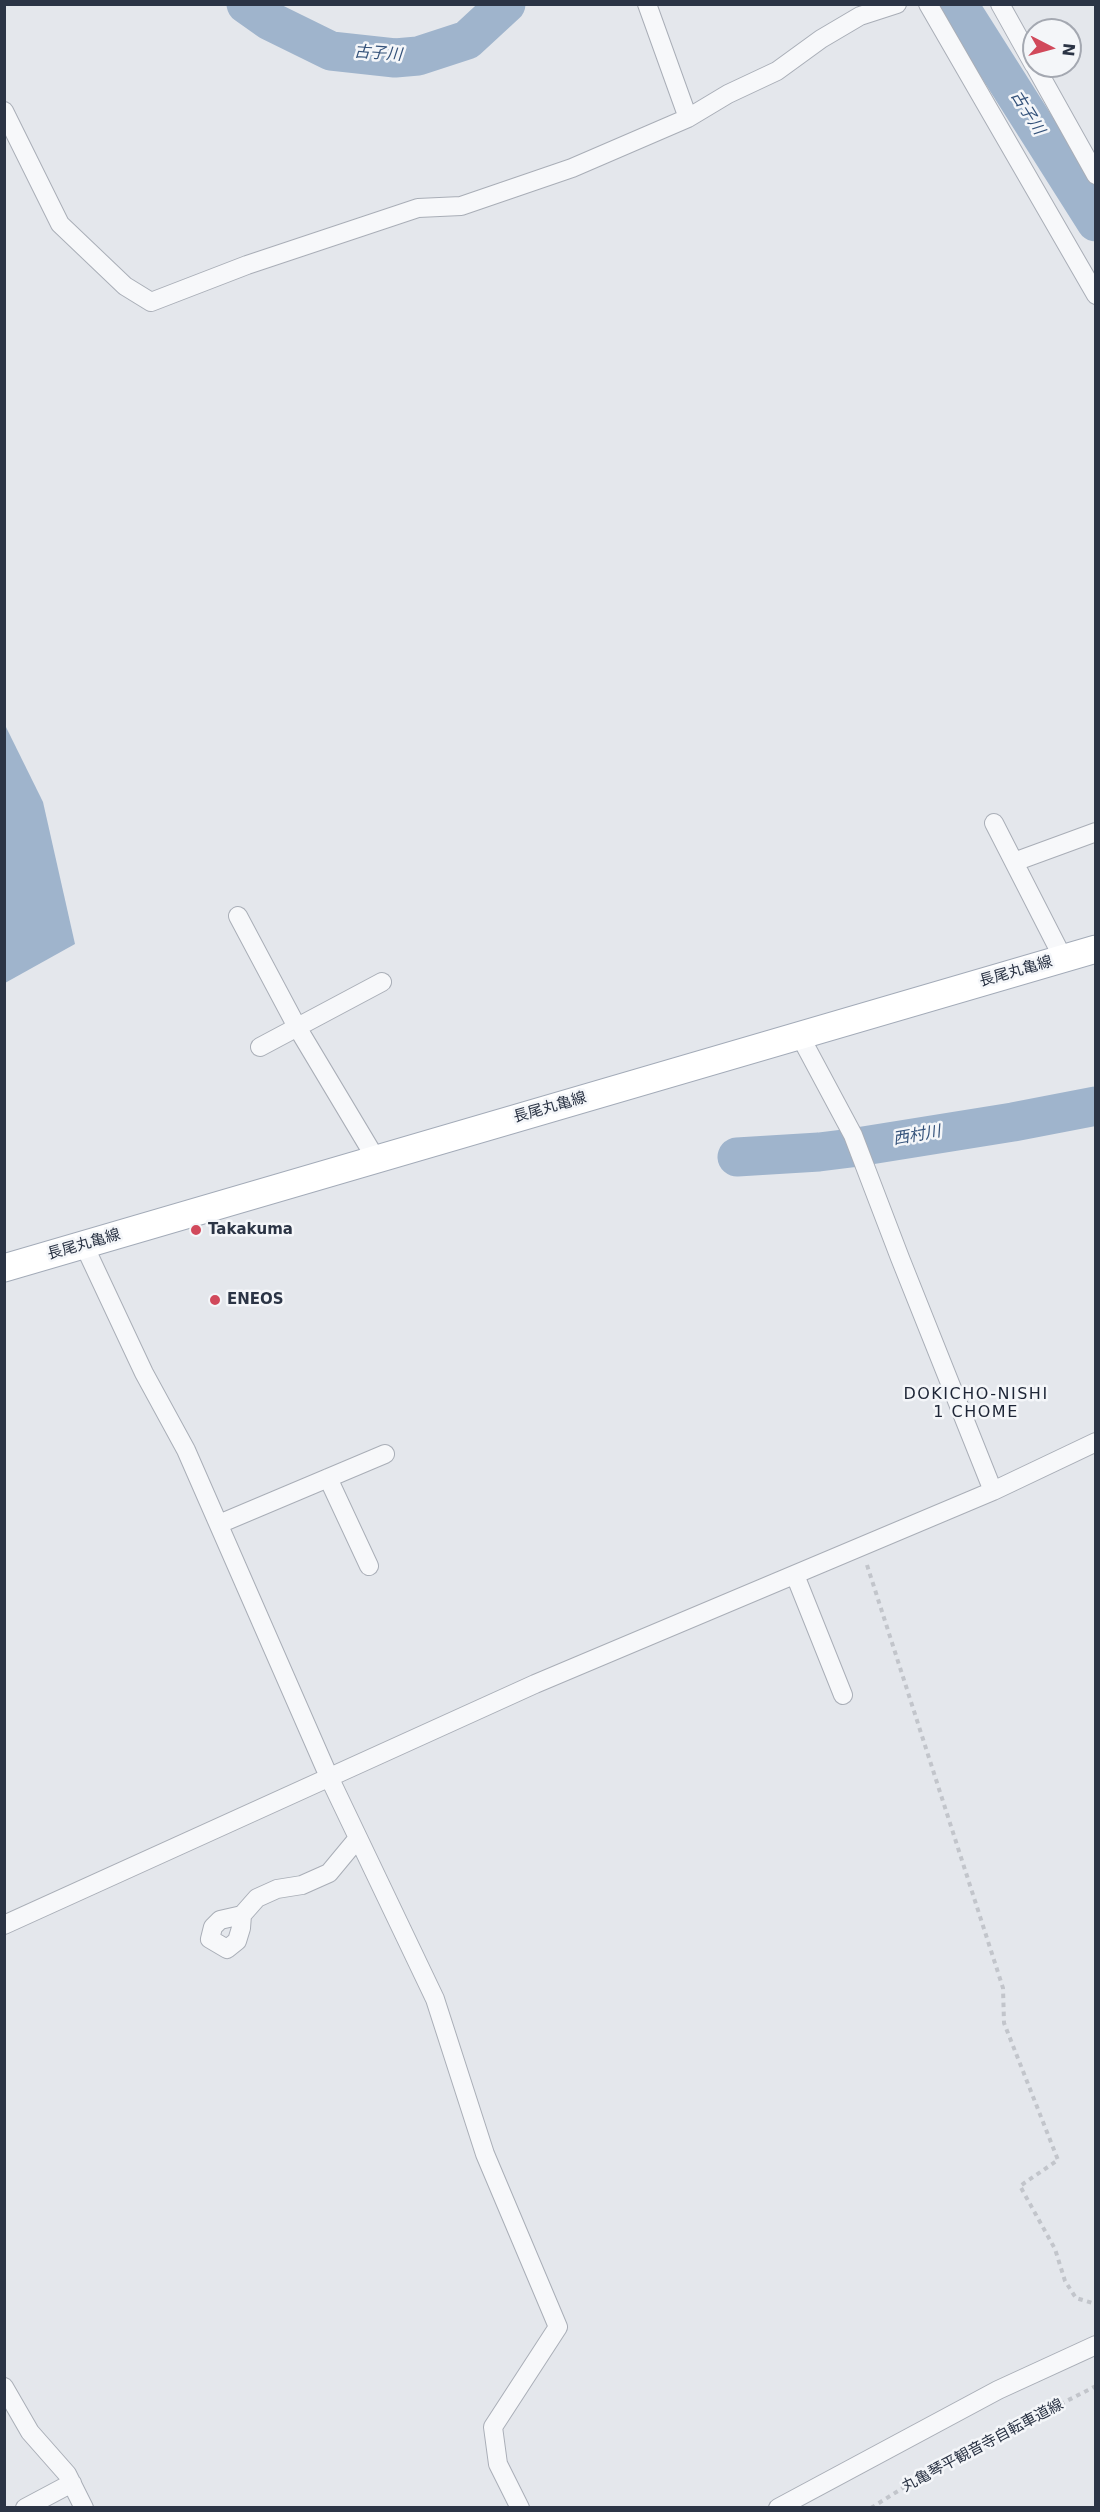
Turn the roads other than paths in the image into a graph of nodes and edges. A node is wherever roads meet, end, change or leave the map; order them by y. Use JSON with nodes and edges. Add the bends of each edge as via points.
{"nodes":[{"id":1,"x":647,"y":4,"type":"edge"},
{"id":2,"x":897,"y":4,"type":"edge"},
{"id":3,"x":928,"y":4,"type":"edge"},
{"id":4,"x":1000,"y":4,"type":"edge"},
{"id":5,"x":1022,"y":43,"type":"edge"},
{"id":6,"x":1041,"y":78,"type":"edge"},
{"id":7,"x":4,"y":111,"type":"edge"},
{"id":8,"x":688,"y":118,"type":"junction"},
{"id":9,"x":1095,"y":175,"type":"edge"},
{"id":10,"x":1095,"y":295,"type":"edge"},
{"id":11,"x":994,"y":823,"type":"dead end"},
{"id":12,"x":1095,"y":832,"type":"edge"},
{"id":13,"x":1014,"y":862,"type":"junction"},
{"id":14,"x":238,"y":916,"type":"dead end"},
{"id":15,"x":1095,"y":949,"type":"edge"},
{"id":16,"x":1064,"y":958,"type":"junction"},
{"id":17,"x":382,"y":982,"type":"dead end"},
{"id":18,"x":297,"y":1027,"type":"junction"},
{"id":19,"x":800,"y":1036,"type":"junction"},
{"id":20,"x":260,"y":1047,"type":"dead end"},
{"id":21,"x":376,"y":1159,"type":"junction"},
{"id":22,"x":84,"y":1245,"type":"junction"},
{"id":23,"x":4,"y":1268,"type":"edge"},
{"id":24,"x":1092,"y":1446,"type":"edge"},
{"id":25,"x":385,"y":1454,"type":"dead end"},
{"id":26,"x":328,"y":1478,"type":"junction"},
{"id":27,"x":993,"y":1491,"type":"junction"},
{"id":28,"x":219,"y":1524,"type":"junction"},
{"id":29,"x":369,"y":1566,"type":"dead end"},
{"id":30,"x":795,"y":1575,"type":"junction"},
{"id":31,"x":843,"y":1695,"type":"dead end"},
{"id":32,"x":328,"y":1778,"type":"junction"},
{"id":33,"x":358,"y":1838,"type":"junction"},
{"id":34,"x":242,"y":1916,"type":"dead end"},
{"id":35,"x":4,"y":1925,"type":"edge"},
{"id":36,"x":1095,"y":2345,"type":"edge"},
{"id":37,"x":4,"y":2387,"type":"edge"},
{"id":38,"x":72,"y":2483,"type":"junction"},
{"id":39,"x":25,"y":2508,"type":"edge"},
{"id":40,"x":84,"y":2508,"type":"edge"},
{"id":41,"x":520,"y":2508,"type":"edge"},
{"id":42,"x":778,"y":2508,"type":"edge"}],
"edges":[{"from":1,"to":8,"type":"street"},
{"from":2,"to":8,"type":"street","via":[[860,16],[777,71]]},
{"from":3,"to":10,"type":"street"},
{"from":4,"to":5,"type":"street"},
{"from":6,"to":9,"type":"street"},
{"from":7,"to":8,"type":"street","via":[[60,224],[125,286],[151,302],[247,265],[418,208],[461,206],[502,193]]},
{"from":11,"to":13,"type":"street"},
{"from":12,"to":13,"type":"street"},
{"from":13,"to":16,"type":"street"},
{"from":14,"to":18,"type":"street"},
{"from":15,"to":16,"type":"main road","name":"長尾丸亀線"},
{"from":16,"to":19,"type":"main road","name":"長尾丸亀線"},
{"from":17,"to":18,"type":"street"},
{"from":18,"to":20,"type":"street"},
{"from":18,"to":21,"type":"street"},
{"from":19,"to":21,"type":"main road","name":"長尾丸亀線"},
{"from":19,"to":27,"type":"street","via":[[853,1135]]},
{"from":21,"to":22,"type":"main road","name":"長尾丸亀線"},
{"from":22,"to":23,"type":"main road","name":"長尾丸亀線"},
{"from":22,"to":28,"type":"street"},
{"from":24,"to":27,"type":"street"},
{"from":25,"to":26,"type":"street"},
{"from":26,"to":28,"type":"street"},
{"from":26,"to":29,"type":"street"},
{"from":27,"to":30,"type":"street"},
{"from":28,"to":32,"type":"street"},
{"from":30,"to":31,"type":"street"},
{"from":30,"to":32,"type":"street","via":[[535,1684]]},
{"from":32,"to":33,"type":"street"},
{"from":32,"to":35,"type":"street"},
{"from":33,"to":34,"type":"street","via":[[328,1873],[303,1886],[277,1888],[257,1898]]},
{"from":33,"to":41,"type":"street","via":[[435,1999],[485,2154],[558,2326],[493,2427],[498,2464]]},
{"from":36,"to":42,"type":"street","via":[[998,2390]]},
{"from":37,"to":38,"type":"street","via":[[30,2432]]},
{"from":38,"to":39,"type":"street"},
{"from":38,"to":40,"type":"street"}]}
